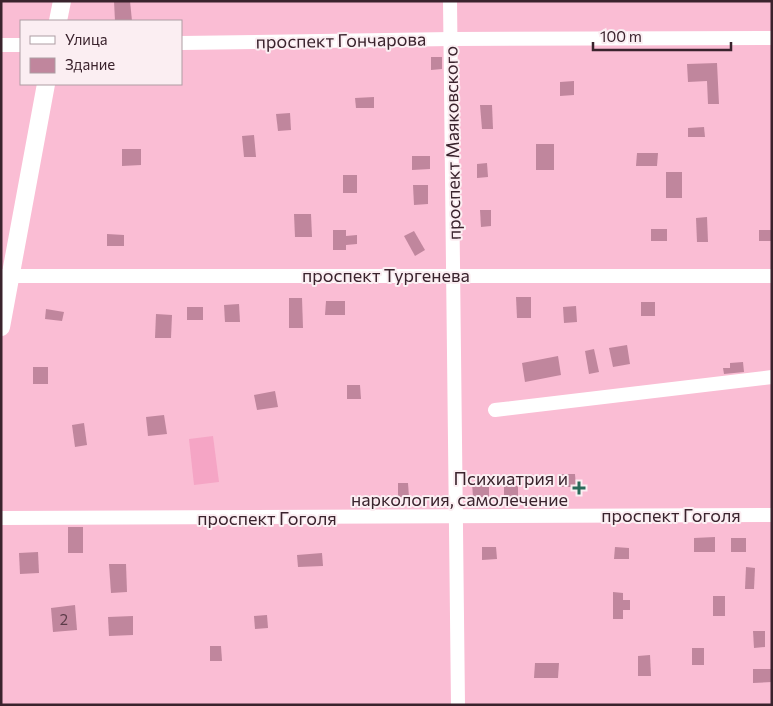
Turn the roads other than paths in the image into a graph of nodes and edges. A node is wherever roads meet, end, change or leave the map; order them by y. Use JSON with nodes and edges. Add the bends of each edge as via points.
{"nodes":[{"id":1,"x":62,"y":1,"type":"edge"},
{"id":2,"x":450,"y":1,"type":"edge"},
{"id":3,"x":58,"y":20,"type":"edge"},
{"id":4,"x":772,"y":38,"type":"edge"},
{"id":5,"x":451,"y":39,"type":"junction"},
{"id":6,"x":182,"y":43,"type":"edge"},
{"id":7,"x":1,"y":45,"type":"edge"},
{"id":8,"x":20,"y":45,"type":"edge"},
{"id":9,"x":46,"y":85,"type":"edge"},
{"id":10,"x":454,"y":275,"type":"junction"},
{"id":11,"x":6,"y":276,"type":"edge"},
{"id":12,"x":772,"y":276,"type":"edge"},
{"id":13,"x":1,"y":327,"type":"edge"},
{"id":14,"x":772,"y":377,"type":"edge"},
{"id":15,"x":495,"y":410,"type":"dead end"},
{"id":16,"x":772,"y":515,"type":"edge"},
{"id":17,"x":455,"y":517,"type":"junction"},
{"id":18,"x":1,"y":518,"type":"edge"},
{"id":19,"x":458,"y":705,"type":"edge"}],
"edges":[{"from":1,"to":3,"type":"main road"},
{"from":2,"to":5,"type":"street","name":"проспект Маяковского"},
{"from":4,"to":5,"type":"street","name":"проспект Гончарова"},
{"from":5,"to":6,"type":"street","name":"проспект Гончарова"},
{"from":5,"to":10,"type":"street","name":"проспект Маяковского"},
{"from":7,"to":8,"type":"street"},
{"from":9,"to":11,"type":"main road"},
{"from":10,"to":11,"type":"street","name":"проспект Тургенева"},
{"from":10,"to":12,"type":"street","name":"проспект Тургенева"},
{"from":10,"to":17,"type":"street","name":"проспект Маяковского"},
{"from":11,"to":13,"type":"main road"},
{"from":14,"to":15,"type":"street"},
{"from":16,"to":17,"type":"street","name":"проспект Гоголя"},
{"from":17,"to":18,"type":"street","name":"проспект Гоголя"},
{"from":17,"to":19,"type":"street","name":"проспект Маяковского"}]}
